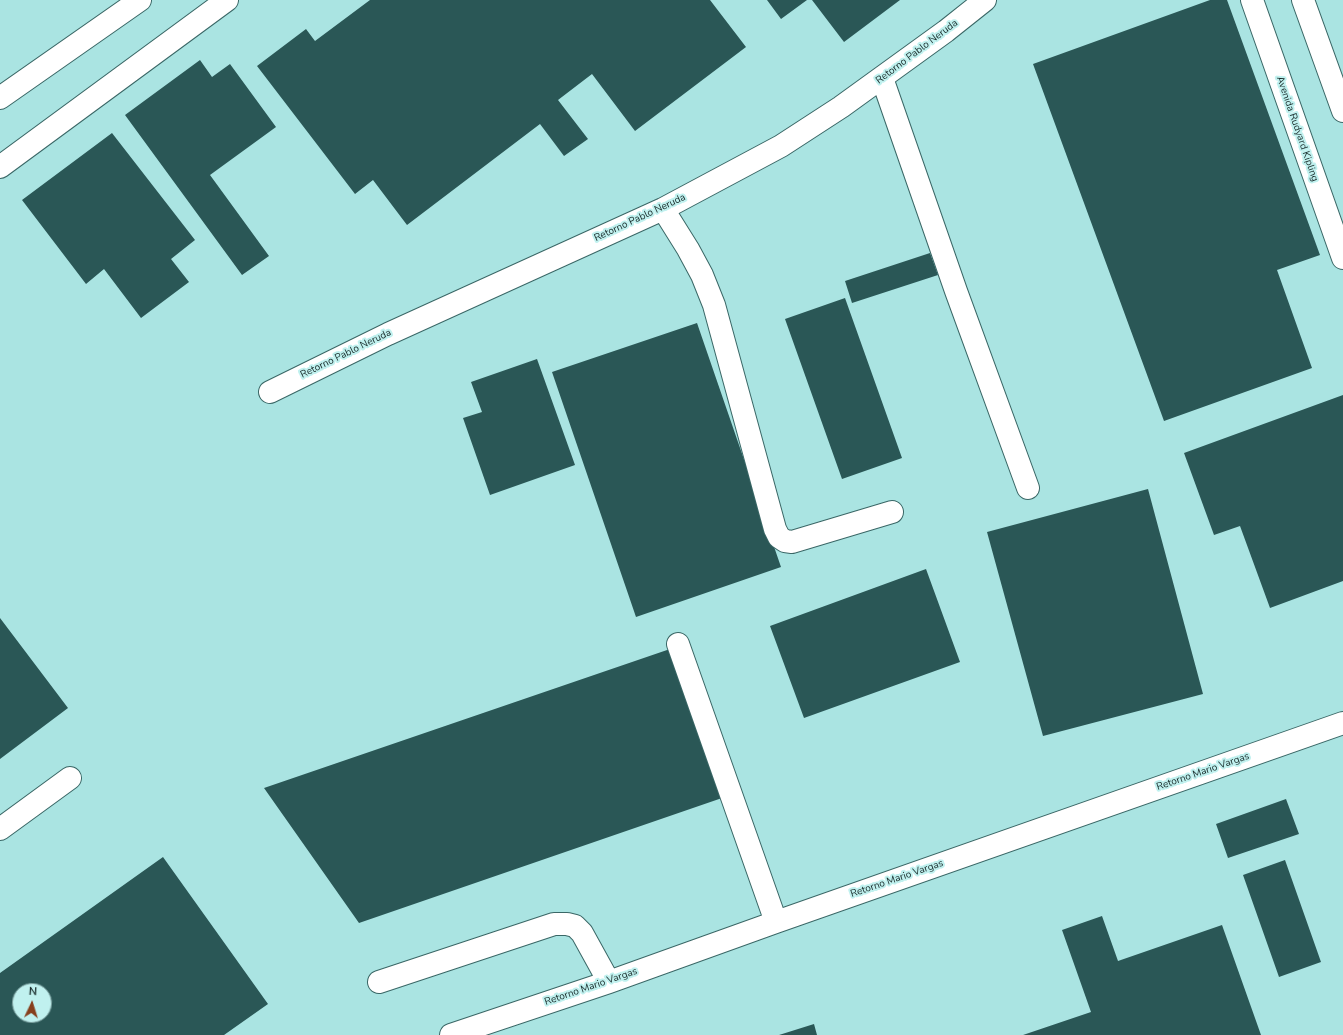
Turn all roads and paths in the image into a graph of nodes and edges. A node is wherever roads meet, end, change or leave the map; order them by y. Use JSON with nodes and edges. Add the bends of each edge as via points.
{"nodes":[{"id":1,"x":140,"y":0,"type":"edge"},
{"id":2,"x":227,"y":0,"type":"edge"},
{"id":3,"x":985,"y":0,"type":"edge"},
{"id":4,"x":1252,"y":0,"type":"edge"},
{"id":5,"x":1303,"y":0,"type":"edge"},
{"id":6,"x":882,"y":78,"type":"junction"},
{"id":7,"x":0,"y":98,"type":"edge"},
{"id":8,"x":1343,"y":111,"type":"edge"},
{"id":9,"x":0,"y":167,"type":"edge"},
{"id":10,"x":663,"y":209,"type":"junction"},
{"id":11,"x":1343,"y":258,"type":"edge"},
{"id":12,"x":270,"y":392,"type":"dead end"},
{"id":13,"x":1028,"y":488,"type":"dead end"},
{"id":14,"x":892,"y":512,"type":"dead end"},
{"id":15,"x":678,"y":644,"type":"dead end"},
{"id":16,"x":1343,"y":723,"type":"edge"},
{"id":17,"x":70,"y":778,"type":"dead end"},
{"id":18,"x":0,"y":829,"type":"edge"},
{"id":19,"x":776,"y":922,"type":"junction"},
{"id":20,"x":379,"y":982,"type":"dead end"},
{"id":21,"x":609,"y":982,"type":"junction"},
{"id":22,"x":450,"y":1035,"type":"edge"}],
"edges":[{"from":1,"to":7,"type":"street"},
{"from":2,"to":9,"type":"street"},
{"from":3,"to":6,"type":"street","name":"Retorno Pablo Neruda"},
{"from":4,"to":11,"type":"street","name":"Avenida Rudyard Kipling"},
{"from":5,"to":8,"type":"street"},
{"from":6,"to":10,"type":"street","name":"Retorno Pablo Neruda","via":[[781,146]]},
{"from":6,"to":13,"type":"street"},
{"from":10,"to":12,"type":"street","name":"Retorno Pablo Neruda","via":[[388,334]]},
{"from":10,"to":14,"type":"street","via":[[702,275],[714,305],[779,538],[792,542]]},
{"from":15,"to":19,"type":"street"},
{"from":16,"to":19,"type":"street","name":"Retorno Mario Vargas"},
{"from":17,"to":18,"type":"street"},
{"from":19,"to":21,"type":"street","name":"Retorno Mario Vargas"},
{"from":20,"to":21,"type":"street","via":[[554,924],[575,926],[582,933]]},
{"from":21,"to":22,"type":"street","name":"Retorno Mario Vargas"}]}
